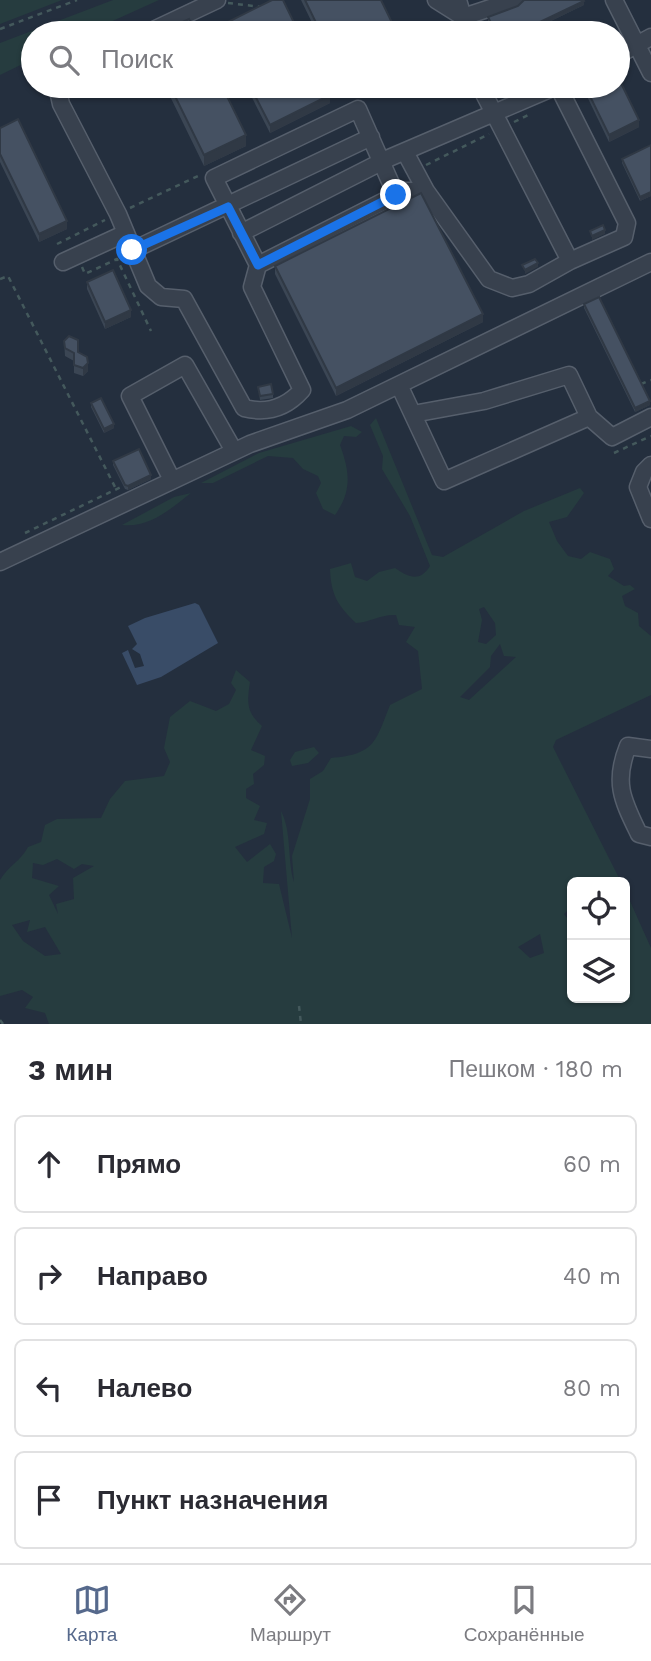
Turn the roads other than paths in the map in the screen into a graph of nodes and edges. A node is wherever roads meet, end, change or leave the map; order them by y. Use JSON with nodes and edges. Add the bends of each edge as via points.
{"nodes":[{"id":1,"x":217,"y":0,"type":"edge"},
{"id":2,"x":436,"y":0,"type":"edge"},
{"id":3,"x":458,"y":0,"type":"edge"},
{"id":4,"x":514,"y":0,"type":"edge"},
{"id":5,"x":614,"y":0,"type":"edge"},
{"id":6,"x":172,"y":21,"type":"edge"},
{"id":7,"x":458,"y":21,"type":"edge"},
{"id":8,"x":461,"y":21,"type":"edge"},
{"id":9,"x":470,"y":21,"type":"edge"},
{"id":10,"x":629,"y":21,"type":"edge"},
{"id":11,"x":630,"y":22,"type":"edge"},
{"id":12,"x":644,"y":41,"type":"edge"},
{"id":13,"x":651,"y":73,"type":"edge"},
{"id":14,"x":60,"y":98,"type":"edge"},
{"id":15,"x":486,"y":98,"type":"edge"},
{"id":16,"x":537,"y":98,"type":"edge"},
{"id":17,"x":564,"y":98,"type":"edge"},
{"id":18,"x":498,"y":121,"type":"junction"},
{"id":19,"x":371,"y":137,"type":"junction"},
{"id":20,"x":405,"y":152,"type":"junction"},
{"id":21,"x":382,"y":162,"type":"junction"},
{"id":22,"x":426,"y":191,"type":"junction"},
{"id":23,"x":396,"y":195,"type":"junction"},
{"id":24,"x":228,"y":207,"type":"junction"},
{"id":25,"x":126,"y":233,"type":"junction"},
{"id":26,"x":241,"y":233,"type":"junction"},
{"id":27,"x":132,"y":250,"type":"junction"},
{"id":28,"x":70,"y":259,"type":"road end"},
{"id":29,"x":570,"y":261,"type":"junction"},
{"id":30,"x":651,"y":262,"type":"edge"},
{"id":31,"x":258,"y":265,"type":"junction"},
{"id":32,"x":399,"y":385,"type":"junction"},
{"id":33,"x":413,"y":414,"type":"junction"},
{"id":34,"x":589,"y":417,"type":"junction"},
{"id":35,"x":651,"y":417,"type":"edge"},
{"id":36,"x":234,"y":451,"type":"junction"},
{"id":37,"x":651,"y":465,"type":"edge"},
{"id":38,"x":172,"y":480,"type":"junction"},
{"id":39,"x":651,"y":519,"type":"edge"},
{"id":40,"x":0,"y":562,"type":"edge"},
{"id":41,"x":651,"y":749,"type":"edge"},
{"id":42,"x":651,"y":837,"type":"edge"}],
"edges":[{"from":1,"to":6,"type":"lane"},
{"from":2,"to":7,"type":"lane"},
{"from":3,"to":8,"type":"lane"},
{"from":4,"to":9,"type":"lane"},
{"from":5,"to":10,"type":"lane"},
{"from":11,"to":12,"type":"lane"},
{"from":12,"to":13,"type":"lane"},
{"from":14,"to":25,"type":"lane"},
{"from":15,"to":18,"type":"lane"},
{"from":16,"to":18,"type":"lane"},
{"from":17,"to":29,"type":"lane","via":[[627,223],[624,237]]},
{"from":18,"to":20,"type":"lane"},
{"from":18,"to":29,"type":"lane"},
{"from":19,"to":21,"type":"lane"},
{"from":19,"to":24,"type":"lane"},
{"from":19,"to":24,"type":"lane","via":[[358,110],[214,178]]},
{"from":20,"to":21,"type":"lane"},
{"from":20,"to":22,"type":"lane"},
{"from":21,"to":23,"type":"lane"},
{"from":21,"to":26,"type":"lane"},
{"from":22,"to":23,"type":"lane"},
{"from":22,"to":29,"type":"lane","via":[[489,279],[512,288],[529,284]]},
{"from":23,"to":31,"type":"lane"},
{"from":24,"to":26,"type":"lane"},
{"from":24,"to":27,"type":"lane"},
{"from":25,"to":27,"type":"lane"},
{"from":25,"to":28,"type":"lane"},
{"from":26,"to":31,"type":"lane"},
{"from":27,"to":31,"type":"lane","via":[[148,286],[161,297],[184,299],[244,408],[262,412],[291,402],[302,390],[252,287]]},
{"from":30,"to":32,"type":"lane"},
{"from":32,"to":33,"type":"lane"},
{"from":32,"to":36,"type":"lane","via":[[347,410]]},
{"from":33,"to":34,"type":"lane","via":[[484,401],[569,375]]},
{"from":33,"to":34,"type":"lane","via":[[444,481]]},
{"from":34,"to":35,"type":"lane","via":[[612,437]]},
{"from":36,"to":38,"type":"lane"},
{"from":36,"to":38,"type":"lane","via":[[185,365],[130,396]]},
{"from":37,"to":39,"type":"lane","via":[[638,486]]},
{"from":38,"to":40,"type":"lane"},
{"from":41,"to":42,"type":"lane","via":[[628,746],[619,768],[624,803],[639,834]]}]}
